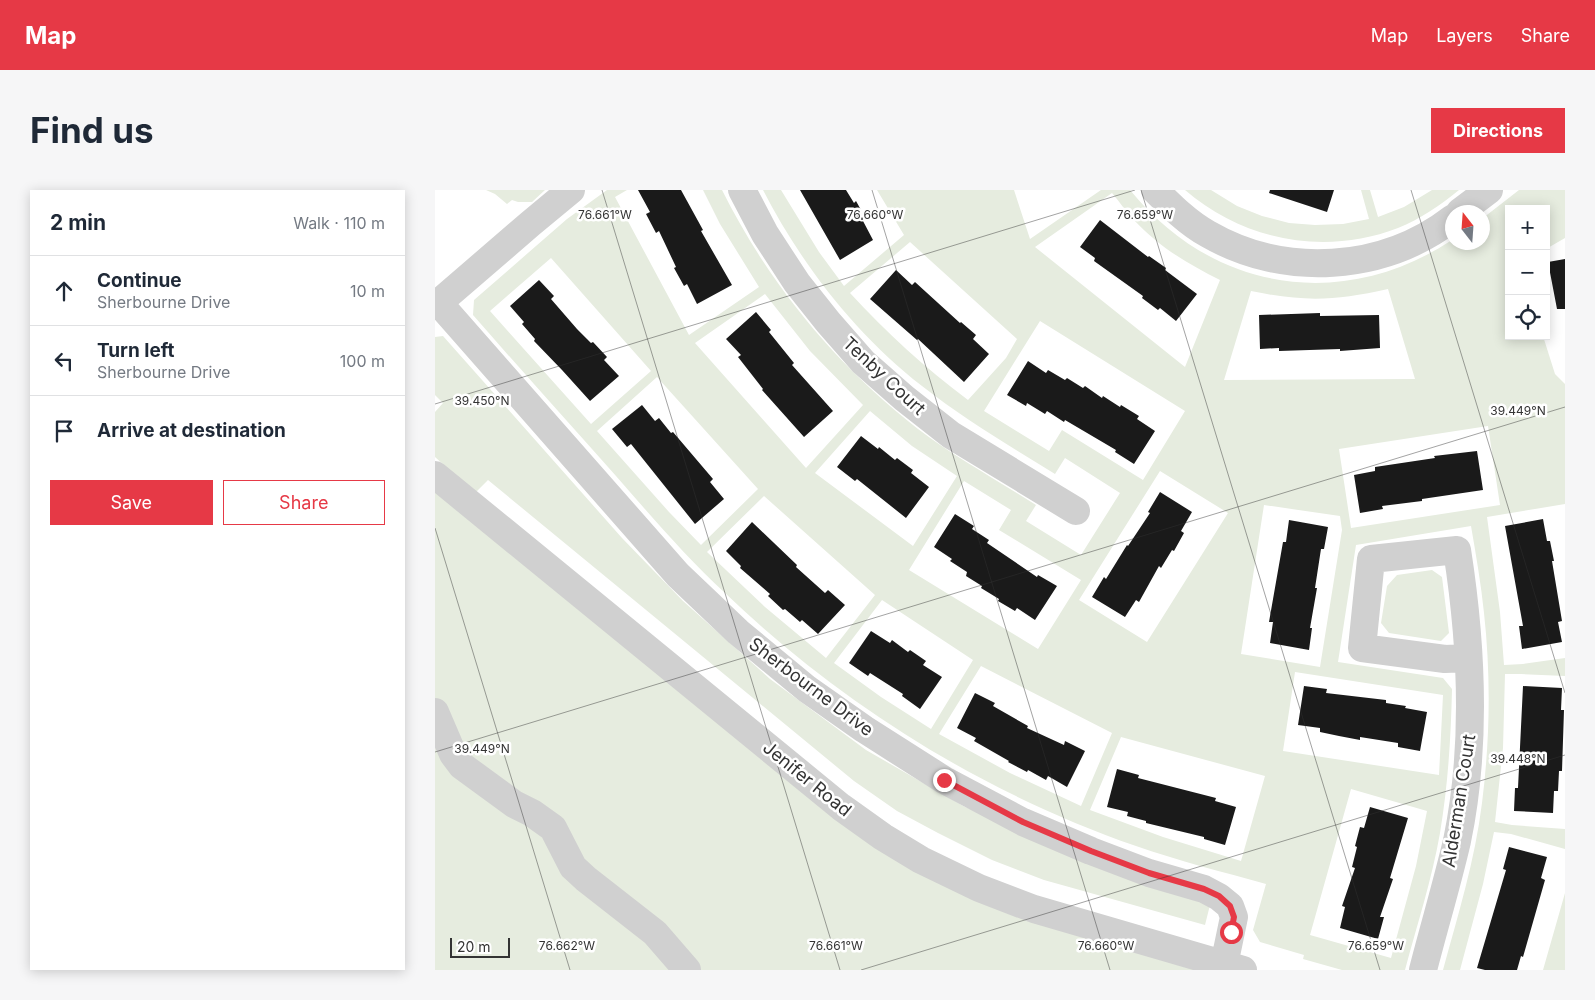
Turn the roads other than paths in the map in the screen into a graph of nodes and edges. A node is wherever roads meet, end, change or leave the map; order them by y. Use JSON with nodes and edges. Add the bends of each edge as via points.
{"nodes":[{"id":1,"x":571,"y":190,"type":"edge"},
{"id":2,"x":742,"y":190,"type":"edge"},
{"id":3,"x":1155,"y":190,"type":"edge"},
{"id":4,"x":1489,"y":190,"type":"edge"},
{"id":5,"x":1469,"y":205,"type":"edge"},
{"id":6,"x":1445,"y":224,"type":"edge"},
{"id":7,"x":437,"y":304,"type":"edge"},
{"id":8,"x":435,"y":475,"type":"edge"},
{"id":9,"x":1076,"y":511,"type":"dead end"},
{"id":10,"x":1468,"y":658,"type":"junction"},
{"id":11,"x":435,"y":712,"type":"edge"},
{"id":12,"x":1233,"y":967,"type":"edge"},
{"id":13,"x":687,"y":970,"type":"edge"},
{"id":14,"x":1423,"y":970,"type":"edge"}],
"edges":[{"from":1,"to":7,"type":"street"},
{"from":2,"to":9,"type":"street","name":"Tenby Court","via":[[765,234],[797,283],[863,362],[951,435]]},
{"from":3,"to":6,"type":"street","via":[[1208,234],[1243,250],[1279,260],[1311,264],[1370,258],[1401,248]]},
{"from":4,"to":5,"type":"street"},
{"from":7,"to":12,"type":"street","name":"Sherbourne Drive","via":[[678,575],[738,632],[807,689],[944,780],[1023,822],[1091,851],[1219,896],[1230,906],[1234,917]]},
{"from":8,"to":12,"type":"street","name":"Jenifer Road","via":[[833,801],[883,838],[979,888],[1035,909]]},
{"from":10,"to":10,"type":"street","name":"Alderman Court","via":[[1445,659],[1362,648],[1371,559],[1457,550]]},
{"from":10,"to":14,"type":"street","name":"Alderman Court","via":[[1471,716],[1464,794],[1457,841]]},
{"from":11,"to":13,"type":"street","via":[[453,754],[463,766],[553,828],[573,868],[655,933]]}]}
